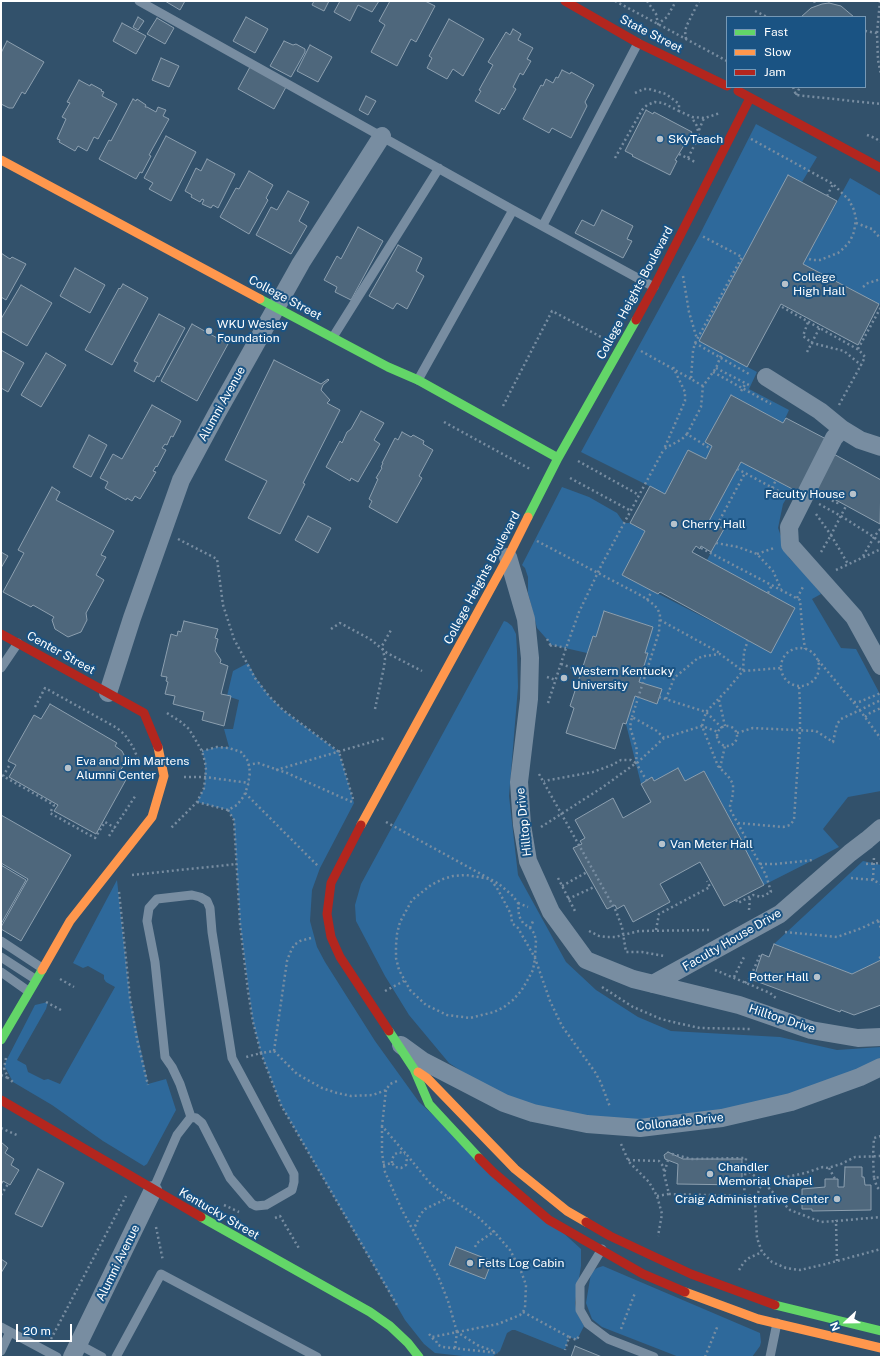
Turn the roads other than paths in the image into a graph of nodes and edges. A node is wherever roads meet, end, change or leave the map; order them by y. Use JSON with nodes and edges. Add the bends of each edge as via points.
{"nodes":[{"id":1,"x":139,"y":1,"type":"edge"},
{"id":2,"x":570,"y":2,"type":"edge"},
{"id":3,"x":638,"y":43,"type":"junction"},
{"id":4,"x":726,"y":85,"type":"edge"},
{"id":5,"x":732,"y":88,"type":"edge"},
{"id":6,"x":750,"y":98,"type":"junction"},
{"id":7,"x":382,"y":136,"type":"junction"},
{"id":8,"x":1,"y":160,"type":"edge"},
{"id":9,"x":439,"y":168,"type":"junction"},
{"id":10,"x":881,"y":168,"type":"edge"},
{"id":11,"x":513,"y":210,"type":"junction"},
{"id":12,"x":543,"y":225,"type":"junction"},
{"id":13,"x":654,"y":287,"type":"junction"},
{"id":14,"x":276,"y":307,"type":"junction"},
{"id":15,"x":333,"y":337,"type":"junction"},
{"id":16,"x":760,"y":377,"type":"road end"},
{"id":17,"x":418,"y":380,"type":"junction"},
{"id":18,"x":842,"y":429,"type":"junction"},
{"id":19,"x":881,"y":447,"type":"edge"},
{"id":20,"x":558,"y":458,"type":"junction"},
{"id":21,"x":508,"y":557,"type":"junction"},
{"id":22,"x":1,"y":634,"type":"edge"},
{"id":23,"x":18,"y":643,"type":"junction"},
{"id":24,"x":881,"y":666,"type":"edge"},
{"id":25,"x":1,"y":668,"type":"edge"},
{"id":26,"x":108,"y":693,"type":"junction"},
{"id":27,"x":881,"y":828,"type":"edge"},
{"id":28,"x":1,"y":941,"type":"edge"},
{"id":29,"x":1,"y":957,"type":"edge"},
{"id":30,"x":42,"y":968,"type":"junction"},
{"id":31,"x":1,"y":972,"type":"edge"},
{"id":32,"x":35,"y":978,"type":"junction"},
{"id":33,"x":653,"y":984,"type":"junction"},
{"id":34,"x":28,"y":991,"type":"junction"},
{"id":35,"x":881,"y":1038,"type":"edge"},
{"id":36,"x":1,"y":1040,"type":"edge"},
{"id":37,"x":394,"y":1040,"type":"junction"},
{"id":38,"x":881,"y":1067,"type":"edge"},
{"id":39,"x":414,"y":1069,"type":"junction"},
{"id":40,"x":1,"y":1100,"type":"edge"},
{"id":41,"x":191,"y":1117,"type":"junction"},
{"id":42,"x":153,"y":1190,"type":"junction"},
{"id":43,"x":610,"y":1236,"type":"junction"},
{"id":44,"x":602,"y":1250,"type":"junction"},
{"id":45,"x":781,"y":1306,"type":"junction"},
{"id":46,"x":777,"y":1323,"type":"junction"},
{"id":47,"x":1,"y":1327,"type":"edge"},
{"id":48,"x":881,"y":1331,"type":"edge"},
{"id":49,"x":10,"y":1332,"type":"junction"},
{"id":50,"x":881,"y":1348,"type":"edge"},
{"id":51,"x":75,"y":1350,"type":"edge"},
{"id":52,"x":1,"y":1351,"type":"edge"},
{"id":53,"x":57,"y":1357,"type":"edge"},
{"id":54,"x":102,"y":1357,"type":"edge"},
{"id":55,"x":116,"y":1357,"type":"edge"},
{"id":56,"x":317,"y":1357,"type":"edge"},
{"id":57,"x":419,"y":1357,"type":"edge"},
{"id":58,"x":654,"y":1357,"type":"edge"},
{"id":59,"x":770,"y":1357,"type":"edge"}],
"edges":[{"from":1,"to":7,"type":"lane"},
{"from":2,"to":3,"type":"street","name":"State Street"},
{"from":3,"to":4,"type":"street","name":"State Street"},
{"from":3,"to":12,"type":"lane"},
{"from":5,"to":6,"type":"street","name":"State Street"},
{"from":6,"to":10,"type":"street","name":"State Street"},
{"from":6,"to":13,"type":"street","name":"College Heights Boulevard"},
{"from":7,"to":9,"type":"lane"},
{"from":7,"to":14,"type":"street","name":"Alumni Avenue"},
{"from":8,"to":14,"type":"street","name":"College Street"},
{"from":9,"to":11,"type":"lane"},
{"from":9,"to":15,"type":"lane"},
{"from":11,"to":12,"type":"lane"},
{"from":11,"to":17,"type":"lane"},
{"from":12,"to":13,"type":"lane"},
{"from":13,"to":20,"type":"street","name":"College Heights Boulevard"},
{"from":14,"to":15,"type":"street","name":"College Street"},
{"from":14,"to":26,"type":"street","name":"Alumni Avenue","via":[[181,480]]},
{"from":15,"to":17,"type":"street","name":"College Street"},
{"from":16,"to":18,"type":"street","via":[[820,411]]},
{"from":17,"to":20,"type":"street","name":"College Street"},
{"from":18,"to":19,"type":"street","via":[[860,440]]},
{"from":18,"to":24,"type":"street","via":[[834,438],[788,527],[790,545],[854,617]]},
{"from":20,"to":21,"type":"street","name":"College Heights Boulevard"},
{"from":21,"to":33,"type":"street","name":"Hilltop Drive","via":[[526,619],[530,658],[529,699],[519,782],[528,861],[551,912],[586,960],[633,979]]},
{"from":21,"to":37,"type":"street","name":"College Heights Boulevard","via":[[360,825],[331,883],[327,914],[331,937],[340,957]]},
{"from":22,"to":23,"type":"street","name":"Center Street"},
{"from":23,"to":25,"type":"lane"},
{"from":23,"to":26,"type":"street","name":"Center Street"},
{"from":26,"to":30,"type":"street","name":"Center Street","via":[[144,713],[158,743],[164,776],[152,817],[70,921]]},
{"from":27,"to":33,"type":"street","name":"Faculty House Drive","via":[[780,914]]},
{"from":28,"to":30,"type":"lane"},
{"from":29,"to":32,"type":"lane"},
{"from":30,"to":32,"type":"street","name":"Center Street"},
{"from":31,"to":34,"type":"lane"},
{"from":32,"to":34,"type":"street","name":"Center Street"},
{"from":33,"to":35,"type":"street","name":"Hilltop Drive","via":[[739,1005],[811,1030],[858,1038]]},
{"from":34,"to":36,"type":"street","name":"Center Street"},
{"from":37,"to":38,"type":"street","name":"Collonade Drive","via":[[424,1061],[504,1103],[533,1113],[586,1124],[640,1128],[722,1118],[791,1102]]},
{"from":37,"to":39,"type":"street","name":"College Heights Boulevard"},
{"from":39,"to":43,"type":"street","name":"College Heights Boulevard","via":[[427,1078],[515,1169],[567,1211]]},
{"from":39,"to":44,"type":"street","name":"College Heights Boulevard","via":[[429,1104],[493,1172],[549,1220]]},
{"from":40,"to":42,"type":"street","name":"Kentucky Street"},
{"from":41,"to":41,"type":"lane","via":[[202,1123],[230,1178],[252,1204],[266,1205],[292,1190],[294,1174],[232,1058],[210,908],[207,901],[192,895],[157,899],[149,908],[147,921],[155,962],[165,1057],[180,1084]]},
{"from":41,"to":42,"type":"lane","via":[[177,1135]]},
{"from":42,"to":51,"type":"street","name":"Alumni Avenue"},
{"from":42,"to":57,"type":"street","name":"Kentucky Street","via":[[370,1312],[390,1326]]},
{"from":43,"to":44,"type":"lane"},
{"from":43,"to":45,"type":"street","name":"College Heights Boulevard","via":[[691,1274]]},
{"from":44,"to":46,"type":"street","name":"College Heights Boulevard","via":[[643,1274],[695,1297]]},
{"from":44,"to":58,"type":"lane","via":[[580,1285],[580,1310],[588,1324],[608,1339]]},
{"from":45,"to":46,"type":"lane"},
{"from":45,"to":48,"type":"street","name":"College Heights Boulevard"},
{"from":46,"to":50,"type":"street","name":"College Heights Boulevard"},
{"from":46,"to":59,"type":"lane"},
{"from":47,"to":49,"type":"lane"},
{"from":49,"to":52,"type":"lane"},
{"from":49,"to":53,"type":"lane"},
{"from":51,"to":54,"type":"lane"},
{"from":55,"to":56,"type":"lane","via":[[161,1274]]}]}
